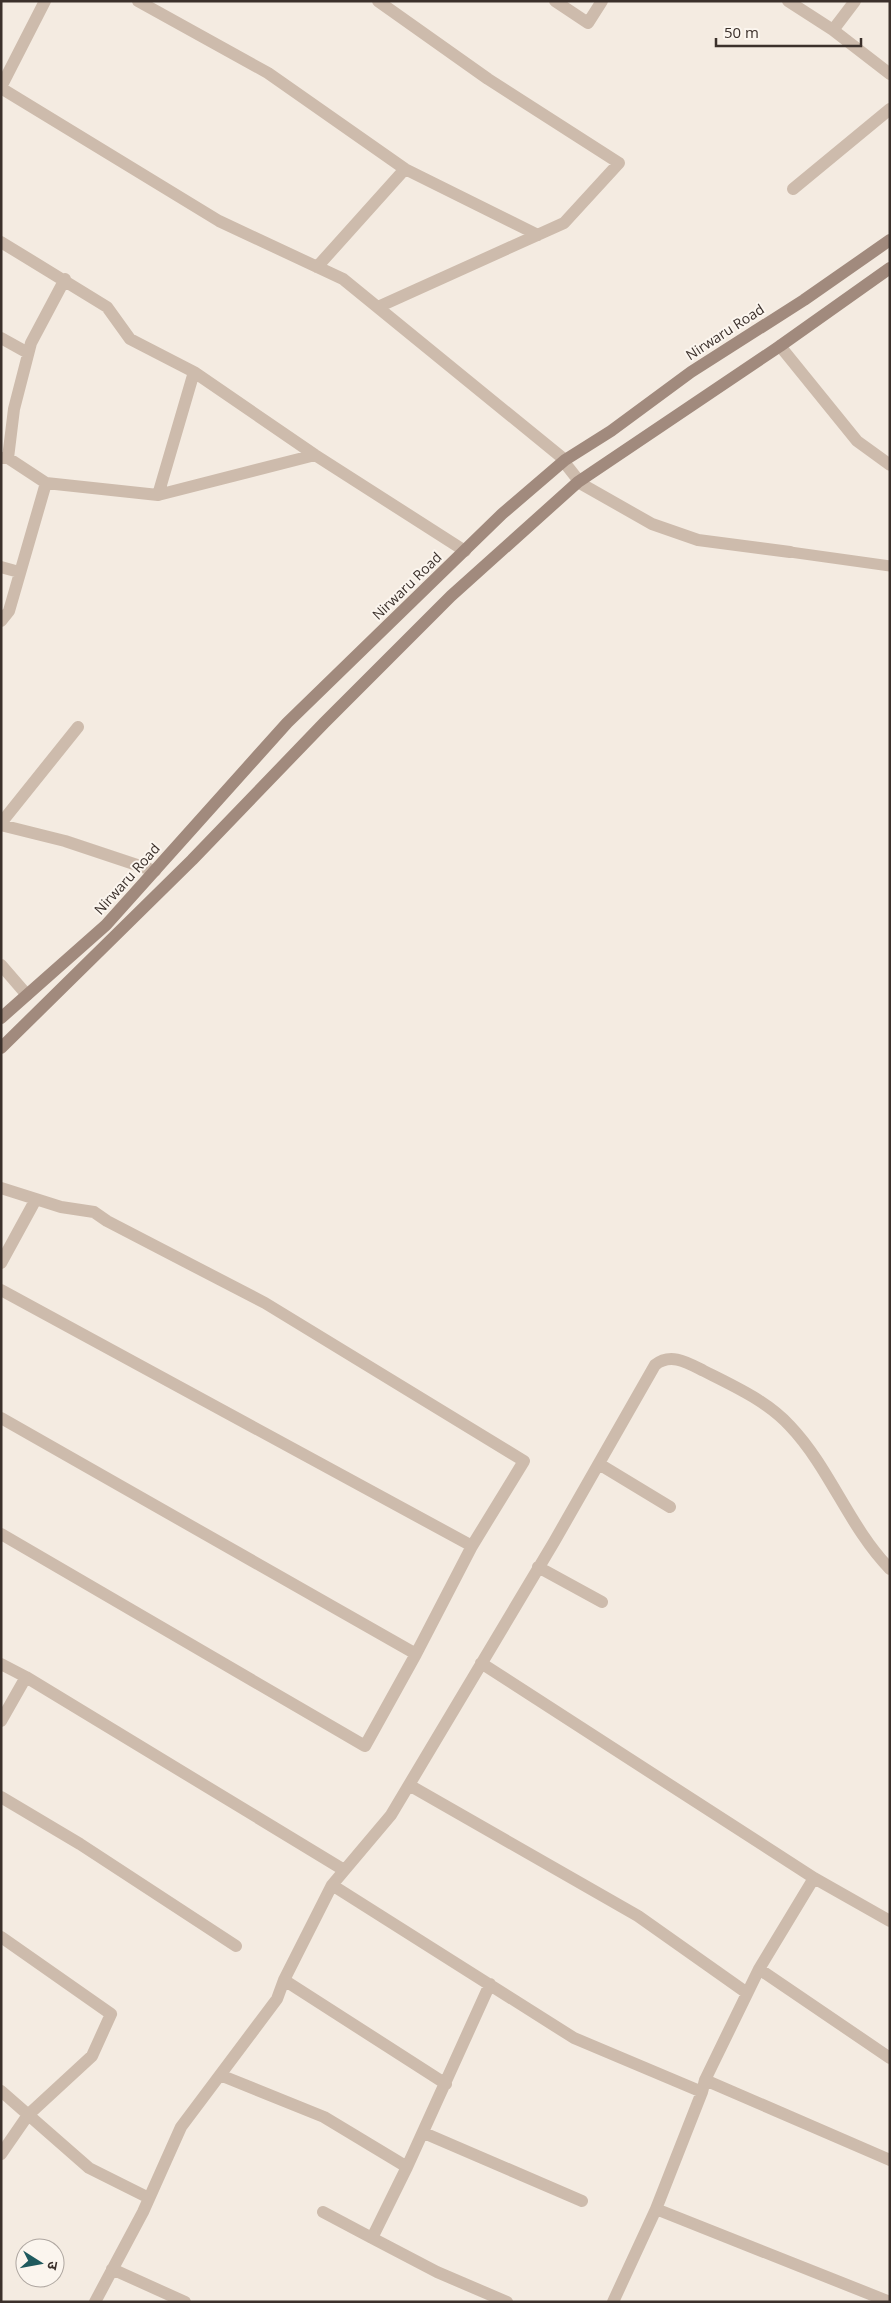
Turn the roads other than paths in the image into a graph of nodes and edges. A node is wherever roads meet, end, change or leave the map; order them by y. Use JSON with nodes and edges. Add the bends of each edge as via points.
{"nodes":[{"id":1,"x":46,"y":1,"type":"edge"},
{"id":2,"x":138,"y":1,"type":"edge"},
{"id":3,"x":378,"y":1,"type":"edge"},
{"id":4,"x":555,"y":1,"type":"edge"},
{"id":5,"x":602,"y":1,"type":"edge"},
{"id":6,"x":788,"y":1,"type":"edge"},
{"id":7,"x":855,"y":1,"type":"edge"},
{"id":8,"x":833,"y":30,"type":"junction"},
{"id":9,"x":890,"y":74,"type":"edge"},
{"id":10,"x":1,"y":87,"type":"edge"},
{"id":11,"x":890,"y":110,"type":"edge"},
{"id":12,"x":405,"y":169,"type":"junction"},
{"id":13,"x":793,"y":188,"type":"dead end"},
{"id":14,"x":538,"y":235,"type":"junction"},
{"id":15,"x":890,"y":240,"type":"edge"},
{"id":16,"x":1,"y":242,"type":"edge"},
{"id":17,"x":317,"y":267,"type":"junction"},
{"id":18,"x":890,"y":268,"type":"edge"},
{"id":19,"x":65,"y":279,"type":"junction"},
{"id":20,"x":378,"y":307,"type":"junction"},
{"id":21,"x":1,"y":338,"type":"edge"},
{"id":22,"x":780,"y":346,"type":"junction"},
{"id":23,"x":28,"y":353,"type":"junction"},
{"id":24,"x":194,"y":372,"type":"junction"},
{"id":25,"x":316,"y":455,"type":"junction"},
{"id":26,"x":4,"y":458,"type":"edge"},
{"id":27,"x":565,"y":461,"type":"junction"},
{"id":28,"x":890,"y":465,"type":"edge"},
{"id":29,"x":579,"y":481,"type":"junction"},
{"id":30,"x":46,"y":482,"type":"junction"},
{"id":31,"x":158,"y":495,"type":"junction"},
{"id":32,"x":465,"y":551,"type":"junction"},
{"id":33,"x":790,"y":552,"type":"joint"},
{"id":34,"x":890,"y":566,"type":"edge"},
{"id":35,"x":1,"y":567,"type":"edge"},
{"id":36,"x":19,"y":572,"type":"junction"},
{"id":37,"x":1,"y":621,"type":"edge"},
{"id":38,"x":78,"y":727,"type":"dead end"},
{"id":39,"x":1,"y":824,"type":"edge"},
{"id":40,"x":155,"y":871,"type":"junction"},
{"id":41,"x":1,"y":965,"type":"edge"},
{"id":42,"x":27,"y":994,"type":"junction"},
{"id":43,"x":1,"y":1018,"type":"edge"},
{"id":44,"x":1,"y":1048,"type":"edge"},
{"id":45,"x":1,"y":1188,"type":"edge"},
{"id":46,"x":36,"y":1199,"type":"junction"},
{"id":47,"x":1,"y":1263,"type":"edge"},
{"id":48,"x":1,"y":1290,"type":"edge"},
{"id":49,"x":1,"y":1418,"type":"edge"},
{"id":50,"x":599,"y":1464,"type":"junction"},
{"id":51,"x":670,"y":1507,"type":"dead end"},
{"id":52,"x":1,"y":1534,"type":"edge"},
{"id":53,"x":472,"y":1546,"type":"junction"},
{"id":54,"x":538,"y":1567,"type":"junction"},
{"id":55,"x":890,"y":1569,"type":"edge"},
{"id":56,"x":602,"y":1602,"type":"dead end"},
{"id":57,"x":416,"y":1654,"type":"junction"},
{"id":58,"x":481,"y":1663,"type":"junction"},
{"id":59,"x":1,"y":1664,"type":"edge"},
{"id":60,"x":26,"y":1677,"type":"junction"},
{"id":61,"x":1,"y":1721,"type":"edge"},
{"id":62,"x":409,"y":1785,"type":"junction"},
{"id":63,"x":1,"y":1797,"type":"edge"},
{"id":64,"x":344,"y":1870,"type":"junction"},
{"id":65,"x":814,"y":1878,"type":"junction"},
{"id":66,"x":332,"y":1885,"type":"junction"},
{"id":67,"x":890,"y":1921,"type":"edge"},
{"id":68,"x":1,"y":1937,"type":"edge"},
{"id":69,"x":236,"y":1946,"type":"dead end"},
{"id":70,"x":760,"y":1969,"type":"junction"},
{"id":71,"x":284,"y":1980,"type":"junction"},
{"id":72,"x":490,"y":1984,"type":"junction"},
{"id":73,"x":747,"y":1993,"type":"junction"},
{"id":74,"x":890,"y":2058,"type":"edge"},
{"id":75,"x":220,"y":2075,"type":"junction"},
{"id":76,"x":446,"y":2084,"type":"junction"},
{"id":77,"x":703,"y":2086,"type":"junction"},
{"id":78,"x":1,"y":2091,"type":"edge"},
{"id":79,"x":28,"y":2114,"type":"junction"},
{"id":80,"x":424,"y":2133,"type":"junction"},
{"id":81,"x":1,"y":2154,"type":"edge"},
{"id":82,"x":890,"y":2160,"type":"edge"},
{"id":83,"x":407,"y":2167,"type":"junction"},
{"id":84,"x":149,"y":2198,"type":"junction"},
{"id":85,"x":582,"y":2201,"type":"dead end"},
{"id":86,"x":656,"y":2209,"type":"junction"},
{"id":87,"x":323,"y":2212,"type":"dead end"},
{"id":88,"x":372,"y":2238,"type":"junction"},
{"id":89,"x":112,"y":2269,"type":"junction"},
{"id":90,"x":95,"y":2302,"type":"edge"},
{"id":91,"x":185,"y":2302,"type":"edge"},
{"id":92,"x":507,"y":2302,"type":"edge"},
{"id":93,"x":613,"y":2302,"type":"edge"},
{"id":94,"x":890,"y":2302,"type":"edge"}],
"edges":[{"from":1,"to":10,"type":"street"},
{"from":2,"to":12,"type":"street","via":[[268,74]]},
{"from":3,"to":14,"type":"street","via":[[488,78],[619,163],[564,223]]},
{"from":4,"to":5,"type":"street","via":[[588,23]]},
{"from":6,"to":8,"type":"street"},
{"from":7,"to":8,"type":"street"},
{"from":8,"to":9,"type":"street"},
{"from":10,"to":17,"type":"street","via":[[219,220]]},
{"from":11,"to":13,"type":"street"},
{"from":12,"to":14,"type":"street"},
{"from":12,"to":17,"type":"street"},
{"from":14,"to":20,"type":"street"},
{"from":15,"to":27,"type":"street","name":"Nirwaru Road","via":[[691,372]]},
{"from":16,"to":19,"type":"street"},
{"from":17,"to":20,"type":"street","via":[[343,279]]},
{"from":18,"to":22,"type":"street"},
{"from":19,"to":23,"type":"street"},
{"from":19,"to":24,"type":"street","via":[[107,306],[130,339]]},
{"from":20,"to":27,"type":"street"},
{"from":21,"to":23,"type":"street"},
{"from":22,"to":28,"type":"street","via":[[857,441]]},
{"from":22,"to":29,"type":"street"},
{"from":23,"to":26,"type":"street"},
{"from":24,"to":25,"type":"street"},
{"from":24,"to":31,"type":"street"},
{"from":25,"to":31,"type":"street"},
{"from":25,"to":32,"type":"street"},
{"from":26,"to":30,"type":"street"},
{"from":27,"to":29,"type":"street"},
{"from":27,"to":32,"type":"street","name":"Nirwaru Road","via":[[502,514]]},
{"from":29,"to":33,"type":"street","via":[[652,524],[698,540]]},
{"from":29,"to":44,"type":"street","via":[[451,596],[192,860]]},
{"from":30,"to":31,"type":"street"},
{"from":30,"to":36,"type":"street"},
{"from":32,"to":40,"type":"street","name":"Nirwaru Road","via":[[287,723]]},
{"from":33,"to":34,"type":"lane"},
{"from":35,"to":36,"type":"street"},
{"from":36,"to":37,"type":"street","via":[[9,611]]},
{"from":38,"to":39,"type":"street"},
{"from":39,"to":40,"type":"street","via":[[66,840]]},
{"from":40,"to":42,"type":"street","name":"Nirwaru Road","via":[[106,925]]},
{"from":41,"to":42,"type":"street"},
{"from":42,"to":43,"type":"street","name":"Nirwaru Road"},
{"from":45,"to":46,"type":"street"},
{"from":46,"to":47,"type":"street"},
{"from":46,"to":53,"type":"street","via":[[94,1212],[265,1303],[524,1461]]},
{"from":48,"to":53,"type":"street"},
{"from":49,"to":57,"type":"street"},
{"from":50,"to":51,"type":"street"},
{"from":50,"to":54,"type":"street"},
{"from":50,"to":55,"type":"street","via":[[655,1365],[667,1359],[680,1360],[745,1392],[789,1425],[805,1443],[855,1522]]},
{"from":52,"to":57,"type":"street","via":[[365,1746]]},
{"from":53,"to":57,"type":"street"},
{"from":54,"to":56,"type":"street"},
{"from":54,"to":58,"type":"street"},
{"from":58,"to":62,"type":"street"},
{"from":58,"to":65,"type":"street"},
{"from":59,"to":60,"type":"street"},
{"from":60,"to":61,"type":"street"},
{"from":60,"to":64,"type":"street"},
{"from":62,"to":64,"type":"street","via":[[391,1815]]},
{"from":62,"to":73,"type":"street","via":[[638,1916]]},
{"from":63,"to":69,"type":"street","via":[[80,1844]]},
{"from":64,"to":66,"type":"street"},
{"from":65,"to":67,"type":"street"},
{"from":65,"to":70,"type":"street"},
{"from":66,"to":71,"type":"street"},
{"from":66,"to":72,"type":"street"},
{"from":68,"to":79,"type":"street","via":[[111,2014],[92,2056]]},
{"from":70,"to":73,"type":"street"},
{"from":70,"to":74,"type":"street"},
{"from":71,"to":75,"type":"street","via":[[277,1999]]},
{"from":71,"to":76,"type":"street"},
{"from":72,"to":76,"type":"street"},
{"from":72,"to":77,"type":"street","via":[[574,2038]]},
{"from":73,"to":77,"type":"street"},
{"from":75,"to":83,"type":"street","via":[[324,2117]]},
{"from":75,"to":84,"type":"street","via":[[181,2127]]},
{"from":76,"to":80,"type":"street"},
{"from":77,"to":82,"type":"street"},
{"from":77,"to":86,"type":"street"},
{"from":78,"to":79,"type":"street"},
{"from":79,"to":81,"type":"street"},
{"from":79,"to":84,"type":"street","via":[[89,2168]]},
{"from":80,"to":83,"type":"street"},
{"from":80,"to":85,"type":"street"},
{"from":83,"to":88,"type":"street"},
{"from":84,"to":89,"type":"street"},
{"from":86,"to":93,"type":"street"},
{"from":86,"to":94,"type":"street"},
{"from":87,"to":88,"type":"street"},
{"from":88,"to":92,"type":"street","via":[[437,2272]]},
{"from":89,"to":90,"type":"street"},
{"from":89,"to":91,"type":"street"}]}
